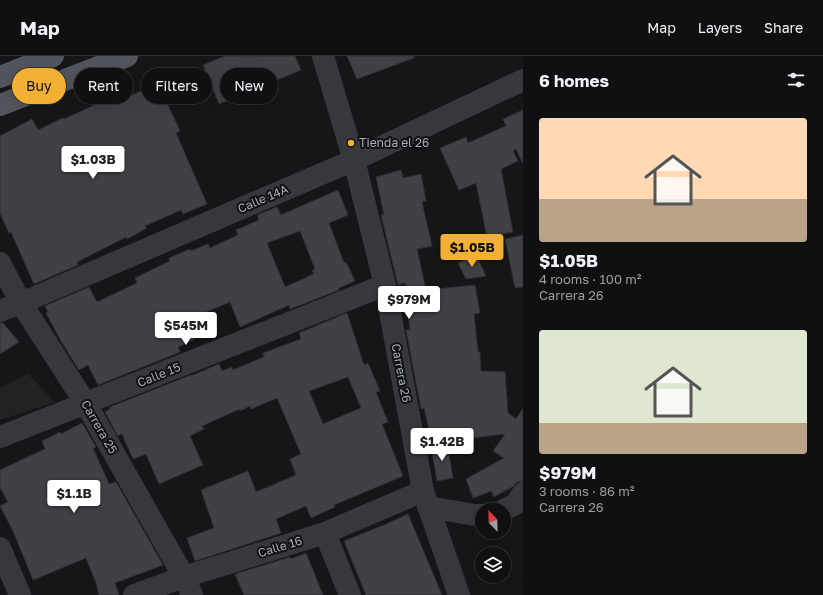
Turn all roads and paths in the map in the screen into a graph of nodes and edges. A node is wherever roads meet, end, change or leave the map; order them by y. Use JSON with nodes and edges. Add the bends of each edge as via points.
{"nodes":[{"id":1,"x":53,"y":56,"type":"edge"},
{"id":2,"x":127,"y":56,"type":"edge"},
{"id":3,"x":323,"y":56,"type":"edge"},
{"id":4,"x":0,"y":77,"type":"edge"},
{"id":5,"x":523,"y":80,"type":"edge"},
{"id":6,"x":0,"y":105,"type":"edge"},
{"id":7,"x":354,"y":160,"type":"junction"},
{"id":8,"x":0,"y":264,"type":"edge"},
{"id":9,"x":385,"y":285,"type":"junction"},
{"id":10,"x":21,"y":304,"type":"junction"},
{"id":11,"x":0,"y":311,"type":"edge"},
{"id":12,"x":86,"y":404,"type":"junction"},
{"id":13,"x":0,"y":438,"type":"edge"},
{"id":14,"x":523,"y":493,"type":"edge"},
{"id":15,"x":426,"y":499,"type":"junction"},
{"id":16,"x":511,"y":506,"type":"edge"},
{"id":17,"x":475,"y":515,"type":"edge"},
{"id":18,"x":325,"y":533,"type":"junction"},
{"id":19,"x":0,"y":548,"type":"edge"},
{"id":20,"x":188,"y":586,"type":"edge"},
{"id":21,"x":20,"y":595,"type":"edge"},
{"id":22,"x":134,"y":595,"type":"edge"},
{"id":23,"x":350,"y":595,"type":"edge"},
{"id":24,"x":459,"y":595,"type":"edge"}],
"edges":[{"from":1,"to":4,"type":"main road"},
{"from":2,"to":6,"type":"main road"},
{"from":3,"to":7,"type":"street","name":"Carrera 26"},
{"from":5,"to":7,"type":"street","name":"Calle 14A"},
{"from":7,"to":9,"type":"street","name":"Carrera 26"},
{"from":7,"to":10,"type":"street","name":"Calle 14A"},
{"from":8,"to":10,"type":"street","name":"Carrera 25"},
{"from":9,"to":12,"type":"street","name":"Calle 15"},
{"from":9,"to":15,"type":"street","name":"Carrera 26"},
{"from":10,"to":11,"type":"street","name":"Calle 14A"},
{"from":10,"to":12,"type":"street","name":"Carrera 25"},
{"from":12,"to":13,"type":"street","name":"Calle 15"},
{"from":12,"to":20,"type":"street","name":"Carrera 25"},
{"from":14,"to":16,"type":"street","via":[[517,503]]},
{"from":15,"to":17,"type":"street"},
{"from":15,"to":18,"type":"street","name":"Calle 16"},
{"from":15,"to":24,"type":"street","name":"Carrera 26"},
{"from":18,"to":20,"type":"street","name":"Calle 16"},
{"from":18,"to":23,"type":"street"},
{"from":19,"to":21,"type":"street"},
{"from":20,"to":22,"type":"street","name":"Calle 16"}]}
